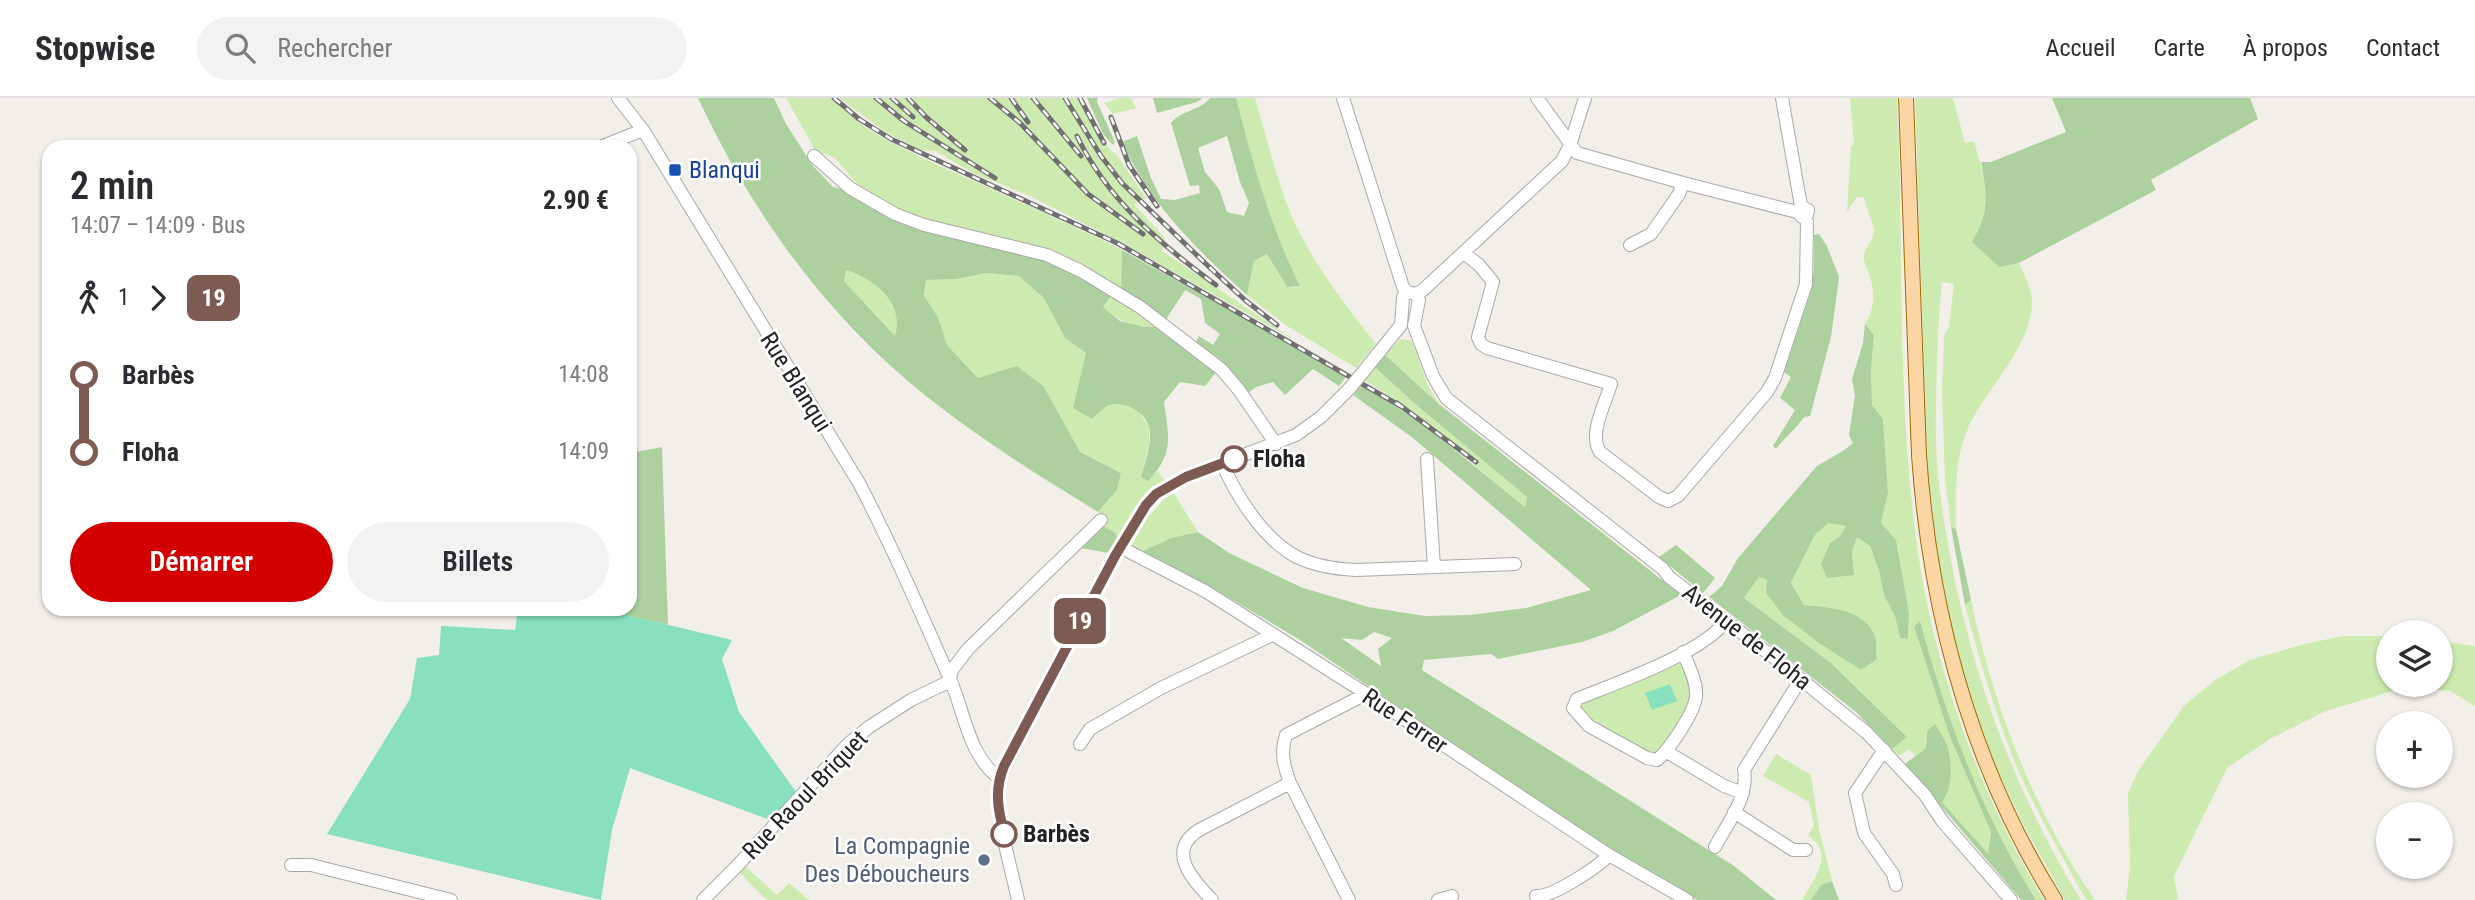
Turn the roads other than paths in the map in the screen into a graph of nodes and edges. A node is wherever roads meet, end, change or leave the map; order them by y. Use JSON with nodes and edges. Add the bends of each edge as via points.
{"nodes":[{"id":1,"x":618,"y":98,"type":"edge"},
{"id":2,"x":1343,"y":98,"type":"edge"},
{"id":3,"x":1537,"y":98,"type":"edge"},
{"id":4,"x":1585,"y":98,"type":"edge"},
{"id":5,"x":1782,"y":98,"type":"edge"},
{"id":6,"x":1906,"y":98,"type":"edge"},
{"id":7,"x":643,"y":130,"type":"junction"},
{"id":8,"x":618,"y":140,"type":"edge"},
{"id":9,"x":1570,"y":145,"type":"junction"},
{"id":10,"x":814,"y":156,"type":"dead end"},
{"id":11,"x":1683,"y":183,"type":"junction"},
{"id":12,"x":1801,"y":211,"type":"junction"},
{"id":13,"x":1630,"y":244,"type":"dead end"},
{"id":14,"x":1464,"y":253,"type":"junction"},
{"id":15,"x":1412,"y":293,"type":"junction"},
{"id":16,"x":1408,"y":326,"type":"junction"},
{"id":17,"x":1276,"y":444,"type":"junction"},
{"id":18,"x":1427,"y":458,"type":"dead end"},
{"id":19,"x":1222,"y":463,"type":"junction"},
{"id":20,"x":1101,"y":520,"type":"dead end"},
{"id":21,"x":1120,"y":547,"type":"junction"},
{"id":22,"x":1516,"y":564,"type":"dead end"},
{"id":23,"x":1434,"y":567,"type":"junction"},
{"id":24,"x":1726,"y":621,"type":"junction"},
{"id":25,"x":1272,"y":635,"type":"junction"},
{"id":26,"x":1683,"y":652,"type":"junction"},
{"id":27,"x":950,"y":679,"type":"junction"},
{"id":28,"x":1801,"y":679,"type":"junction"},
{"id":29,"x":1363,"y":692,"type":"junction"},
{"id":30,"x":1080,"y":744,"type":"dead end"},
{"id":31,"x":1884,"y":750,"type":"junction"},
{"id":32,"x":1667,"y":752,"type":"junction"},
{"id":33,"x":999,"y":778,"type":"junction"},
{"id":34,"x":1290,"y":783,"type":"junction"},
{"id":35,"x":1743,"y":793,"type":"junction"},
{"id":36,"x":1734,"y":812,"type":"junction"},
{"id":37,"x":1715,"y":847,"type":"dead end"},
{"id":38,"x":1807,"y":850,"type":"dead end"},
{"id":39,"x":1609,"y":855,"type":"junction"},
{"id":40,"x":291,"y":865,"type":"dead end"},
{"id":41,"x":1896,"y":885,"type":"dead end"},
{"id":42,"x":1452,"y":896,"type":"dead end"},
{"id":43,"x":1535,"y":896,"type":"dead end"},
{"id":44,"x":451,"y":900,"type":"edge"},
{"id":45,"x":703,"y":900,"type":"edge"},
{"id":46,"x":1018,"y":900,"type":"edge"},
{"id":47,"x":1212,"y":900,"type":"edge"},
{"id":48,"x":1349,"y":900,"type":"edge"},
{"id":49,"x":1438,"y":900,"type":"edge"},
{"id":50,"x":1687,"y":900,"type":"edge"},
{"id":51,"x":2011,"y":900,"type":"edge"},
{"id":52,"x":2055,"y":900,"type":"edge"}],
"edges":[{"from":1,"to":7,"type":"street","name":"Rue Blanqui"},
{"from":2,"to":15,"type":"street","via":[[1403,287]]},
{"from":3,"to":9,"type":"street"},
{"from":4,"to":9,"type":"street"},
{"from":5,"to":12,"type":"street"},
{"from":6,"to":52,"type":"main road","via":[[1919,455],[1940,614],[1976,739],[2018,836]]},
{"from":7,"to":8,"type":"street"},
{"from":7,"to":27,"type":"street","name":"Rue Blanqui","via":[[859,483]]},
{"from":9,"to":11,"type":"street","via":[[1577,153]]},
{"from":9,"to":14,"type":"street","via":[[1562,161]]},
{"from":10,"to":17,"type":"street","via":[[850,188],[895,214],[1046,255],[1140,307],[1221,369]]},
{"from":11,"to":12,"type":"street"},
{"from":11,"to":13,"type":"street","via":[[1651,234]]},
{"from":12,"to":14,"type":"street","via":[[1808,222],[1806,284],[1775,378],[1678,496],[1668,501],[1597,447],[1595,437],[1611,384],[1481,344],[1478,337],[1493,282]]},
{"from":14,"to":15,"type":"street","via":[[1423,290]]},
{"from":15,"to":16,"type":"street","via":[[1419,300]]},
{"from":16,"to":17,"type":"street","bridge":true,"via":[[1311,425]]},
{"from":16,"to":24,"type":"street","name":"Avenue de Floha","via":[[1436,384],[1454,406]]},
{"from":17,"to":19,"type":"street"},
{"from":18,"to":23,"type":"street"},
{"from":19,"to":21,"type":"street","via":[[1152,497]]},
{"from":19,"to":23,"type":"street","via":[[1256,520],[1297,557],[1334,568]]},
{"from":20,"to":27,"type":"street","via":[[968,649]]},
{"from":21,"to":25,"type":"street","name":"Rue Ferrer","via":[[1205,591]]},
{"from":21,"to":33,"type":"street"},
{"from":22,"to":23,"type":"street"},
{"from":24,"to":26,"type":"street"},
{"from":24,"to":28,"type":"street","name":"Avenue de Floha"},
{"from":25,"to":29,"type":"street","name":"Rue Ferrer"},
{"from":25,"to":30,"type":"street","via":[[1161,688],[1090,729]]},
{"from":26,"to":32,"type":"street","via":[[1695,703]]},
{"from":26,"to":32,"type":"street","via":[[1577,699],[1573,708],[1589,726],[1647,758],[1657,760]]},
{"from":27,"to":33,"type":"street","name":"Rue Blanqui","via":[[977,756]]},
{"from":27,"to":45,"type":"street","name":"Rue Raoul Briquet","via":[[847,745]]},
{"from":28,"to":31,"type":"street","name":"Avenue de Floha"},
{"from":28,"to":35,"type":"street","via":[[1744,770]]},
{"from":29,"to":34,"type":"street","via":[[1286,735],[1283,763]]},
{"from":29,"to":39,"type":"street","name":"Rue Ferrer"},
{"from":31,"to":41,"type":"street","via":[[1855,793],[1864,833]]},
{"from":31,"to":51,"type":"street","name":"Avenue de Floha"},
{"from":32,"to":35,"type":"street"},
{"from":33,"to":46,"type":"street","via":[[998,811]]},
{"from":34,"to":47,"type":"street","via":[[1199,830],[1188,841],[1184,852],[1188,874]]},
{"from":34,"to":48,"type":"street"},
{"from":35,"to":36,"type":"street"},
{"from":36,"to":37,"type":"street"},
{"from":36,"to":38,"type":"street","via":[[1793,850]]},
{"from":39,"to":43,"type":"street","via":[[1544,897]]},
{"from":39,"to":50,"type":"street","name":"Rue Ferrer"},
{"from":40,"to":44,"type":"street","via":[[311,865]]},
{"from":42,"to":49,"type":"street"}]}
